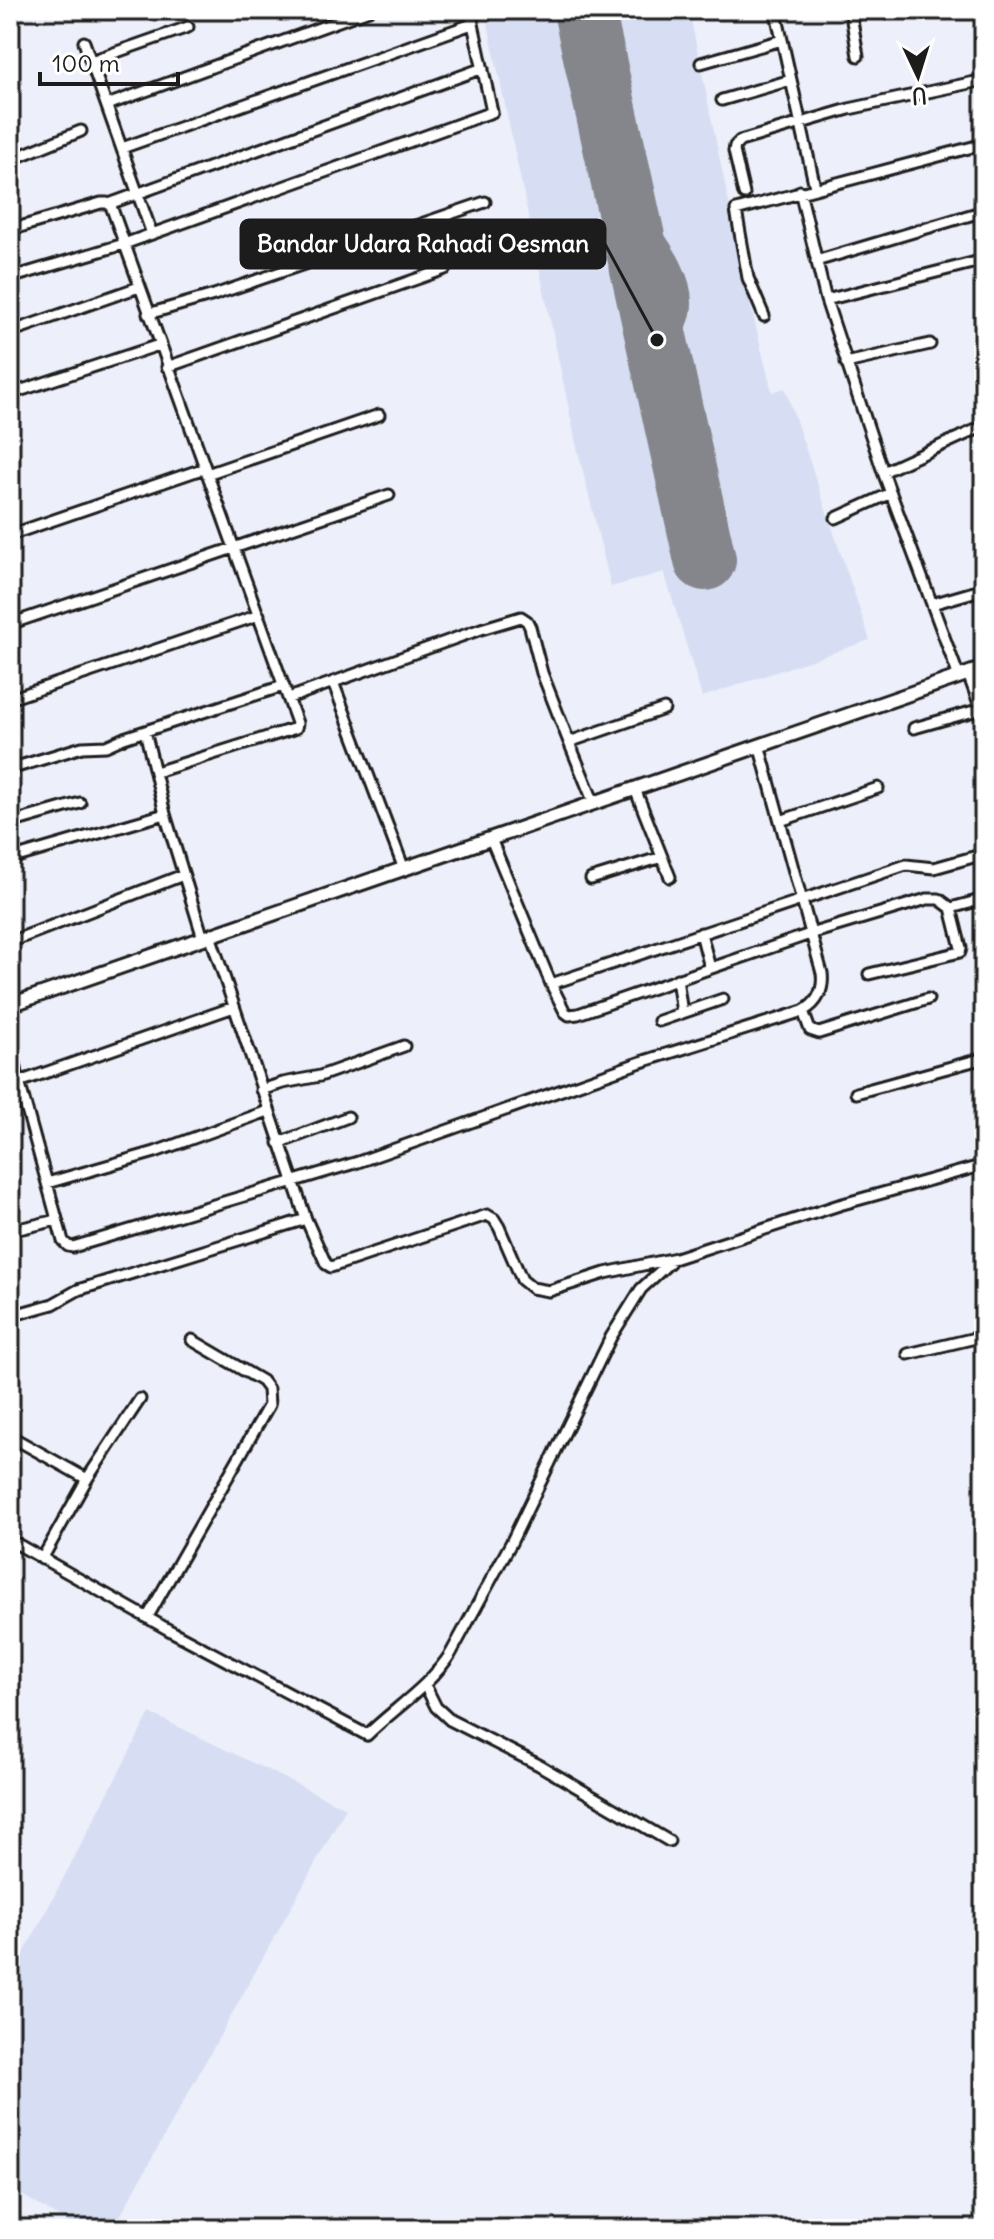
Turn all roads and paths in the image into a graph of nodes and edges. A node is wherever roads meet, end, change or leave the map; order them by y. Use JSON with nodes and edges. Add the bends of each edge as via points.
{"nodes":[{"id":1,"x":369,"y":10,"type":"edge"},
{"id":2,"x":470,"y":10,"type":"edge"},
{"id":3,"x":855,"y":10,"type":"edge"},
{"id":4,"x":776,"y":13,"type":"dead end"},
{"id":5,"x":472,"y":24,"type":"junction"},
{"id":6,"x":188,"y":27,"type":"dead end"},
{"id":7,"x":782,"y":40,"type":"junction"},
{"id":8,"x":84,"y":42,"type":"dead end"},
{"id":9,"x":858,"y":56,"type":"dead end"},
{"id":10,"x":91,"y":61,"type":"junction"},
{"id":11,"x":701,"y":63,"type":"dead end"},
{"id":12,"x":483,"y":68,"type":"junction"},
{"id":13,"x":791,"y":80,"type":"junction"},
{"id":14,"x":984,"y":80,"type":"edge"},
{"id":15,"x":722,"y":100,"type":"dead end"},
{"id":16,"x":107,"y":105,"type":"junction"},
{"id":17,"x":800,"y":124,"type":"junction"},
{"id":18,"x":81,"y":131,"type":"dead end"},
{"id":19,"x":984,"y":144,"type":"edge"},
{"id":20,"x":122,"y":148,"type":"junction"},
{"id":21,"x":10,"y":160,"type":"edge"},
{"id":22,"x":815,"y":187,"type":"junction"},
{"id":23,"x":800,"y":191,"type":"junction"},
{"id":24,"x":138,"y":192,"type":"junction"},
{"id":25,"x":744,"y":194,"type":"dead end"},
{"id":26,"x":485,"y":202,"type":"dead end"},
{"id":27,"x":109,"y":204,"type":"junction"},
{"id":28,"x":984,"y":211,"type":"edge"},
{"id":29,"x":10,"y":230,"type":"edge"},
{"id":30,"x":152,"y":234,"type":"junction"},
{"id":31,"x":124,"y":244,"type":"junction"},
{"id":32,"x":984,"y":260,"type":"edge"},
{"id":33,"x":816,"y":261,"type":"junction"},
{"id":34,"x":445,"y":269,"type":"dead end"},
{"id":35,"x":10,"y":278,"type":"edge"},
{"id":36,"x":139,"y":287,"type":"junction"},
{"id":37,"x":826,"y":300,"type":"junction"},
{"id":38,"x":155,"y":312,"type":"junction"},
{"id":39,"x":764,"y":316,"type":"dead end"},
{"id":40,"x":10,"y":332,"type":"edge"},
{"id":41,"x":930,"y":344,"type":"dead end"},
{"id":42,"x":159,"y":345,"type":"junction"},
{"id":43,"x":846,"y":363,"type":"junction"},
{"id":44,"x":167,"y":367,"type":"junction"},
{"id":45,"x":10,"y":394,"type":"edge"},
{"id":46,"x":379,"y":415,"type":"dead end"},
{"id":47,"x":984,"y":426,"type":"edge"},
{"id":48,"x":212,"y":471,"type":"junction"},
{"id":49,"x":883,"y":472,"type":"junction"},
{"id":50,"x":891,"y":493,"type":"junction"},
{"id":51,"x":389,"y":495,"type":"dead end"},
{"id":52,"x":836,"y":518,"type":"dead end"},
{"id":53,"x":10,"y":535,"type":"edge"},
{"id":54,"x":235,"y":547,"type":"junction"},
{"id":55,"x":984,"y":589,"type":"edge"},
{"id":56,"x":932,"y":604,"type":"junction"},
{"id":57,"x":259,"y":615,"type":"junction"},
{"id":58,"x":10,"y":624,"type":"edge"},
{"id":59,"x":984,"y":668,"type":"edge"},
{"id":60,"x":964,"y":675,"type":"junction"},
{"id":61,"x":333,"y":682,"type":"junction"},
{"id":62,"x":283,"y":686,"type":"junction"},
{"id":63,"x":295,"y":696,"type":"junction"},
{"id":64,"x":10,"y":699,"type":"edge"},
{"id":65,"x":664,"y":709,"type":"dead end"},
{"id":66,"x":983,"y":712,"type":"edge"},
{"id":67,"x":914,"y":728,"type":"dead end"},
{"id":68,"x":145,"y":731,"type":"junction"},
{"id":69,"x":569,"y":742,"type":"junction"},
{"id":70,"x":759,"y":745,"type":"junction"},
{"id":71,"x":10,"y":769,"type":"edge"},
{"id":72,"x":156,"y":772,"type":"junction"},
{"id":73,"x":878,"y":788,"type":"dead end"},
{"id":74,"x":635,"y":789,"type":"junction"},
{"id":75,"x":80,"y":803,"type":"dead end"},
{"id":76,"x":594,"y":803,"type":"junction"},
{"id":77,"x":165,"y":814,"type":"junction"},
{"id":78,"x":780,"y":821,"type":"junction"},
{"id":79,"x":10,"y":823,"type":"edge"},
{"id":80,"x":491,"y":839,"type":"junction"},
{"id":81,"x":984,"y":854,"type":"edge"},
{"id":82,"x":662,"y":857,"type":"junction"},
{"id":83,"x":10,"y":859,"type":"edge"},
{"id":84,"x":404,"y":869,"type":"junction"},
{"id":85,"x":183,"y":875,"type":"junction"},
{"id":86,"x":670,"y":877,"type":"dead end"},
{"id":87,"x":591,"y":879,"type":"dead end"},
{"id":88,"x":984,"y":899,"type":"edge"},
{"id":89,"x":801,"y":900,"type":"junction"},
{"id":90,"x":951,"y":908,"type":"junction"},
{"id":91,"x":701,"y":933,"type":"junction"},
{"id":92,"x":810,"y":934,"type":"junction"},
{"id":93,"x":206,"y":936,"type":"junction"},
{"id":94,"x":10,"y":942,"type":"edge"},
{"id":95,"x":710,"y":968,"type":"junction"},
{"id":96,"x":869,"y":974,"type":"dead end"},
{"id":97,"x":677,"y":979,"type":"junction"},
{"id":98,"x":551,"y":984,"type":"junction"},
{"id":99,"x":723,"y":999,"type":"dead end"},
{"id":100,"x":928,"y":999,"type":"dead end"},
{"id":101,"x":10,"y":1005,"type":"edge"},
{"id":102,"x":234,"y":1007,"type":"junction"},
{"id":103,"x":803,"y":1011,"type":"junction"},
{"id":104,"x":682,"y":1013,"type":"junction"},
{"id":105,"x":659,"y":1021,"type":"dead end"},
{"id":106,"x":10,"y":1040,"type":"edge"},
{"id":107,"x":404,"y":1046,"type":"dead end"},
{"id":108,"x":984,"y":1058,"type":"edge"},
{"id":109,"x":16,"y":1080,"type":"edge"},
{"id":110,"x":261,"y":1090,"type":"junction"},
{"id":111,"x":856,"y":1093,"type":"dead end"},
{"id":112,"x":268,"y":1111,"type":"junction"},
{"id":113,"x":348,"y":1117,"type":"dead end"},
{"id":114,"x":279,"y":1143,"type":"junction"},
{"id":115,"x":984,"y":1165,"type":"edge"},
{"id":116,"x":293,"y":1180,"type":"junction"},
{"id":117,"x":47,"y":1183,"type":"junction"},
{"id":118,"x":306,"y":1219,"type":"junction"},
{"id":119,"x":57,"y":1220,"type":"junction"},
{"id":120,"x":10,"y":1231,"type":"edge"},
{"id":121,"x":676,"y":1258,"type":"junction"},
{"id":122,"x":10,"y":1316,"type":"edge"},
{"id":123,"x":984,"y":1336,"type":"edge"},
{"id":124,"x":192,"y":1340,"type":"dead end"},
{"id":125,"x":908,"y":1354,"type":"dead end"},
{"id":126,"x":140,"y":1399,"type":"dead end"},
{"id":127,"x":10,"y":1436,"type":"edge"},
{"id":128,"x":87,"y":1479,"type":"junction"},
{"id":129,"x":10,"y":1540,"type":"edge"},
{"id":130,"x":42,"y":1559,"type":"junction"},
{"id":131,"x":147,"y":1618,"type":"junction"},
{"id":132,"x":425,"y":1685,"type":"junction"},
{"id":133,"x":669,"y":1841,"type":"dead end"}],
"edges":[{"from":1,"to":16,"type":"street"},
{"from":2,"to":5,"type":"street"},
{"from":3,"to":9,"type":"street","via":[[851,15]]},
{"from":4,"to":7,"type":"street"},
{"from":5,"to":12,"type":"street"},
{"from":5,"to":20,"type":"street"},
{"from":6,"to":10,"type":"street"},
{"from":7,"to":11,"type":"street"},
{"from":7,"to":13,"type":"street"},
{"from":8,"to":10,"type":"street"},
{"from":10,"to":16,"type":"street"},
{"from":12,"to":24,"type":"street"},
{"from":12,"to":30,"type":"street","via":[[492,112]]},
{"from":13,"to":15,"type":"street"},
{"from":13,"to":17,"type":"street"},
{"from":14,"to":17,"type":"street"},
{"from":16,"to":20,"type":"street"},
{"from":17,"to":22,"type":"street"},
{"from":17,"to":25,"type":"street","via":[[735,146]]},
{"from":18,"to":21,"type":"street"},
{"from":19,"to":22,"type":"street"},
{"from":20,"to":24,"type":"street"},
{"from":22,"to":23,"type":"street"},
{"from":23,"to":33,"type":"street"},
{"from":23,"to":39,"type":"street","via":[[735,212],[748,278]]},
{"from":24,"to":27,"type":"street"},
{"from":24,"to":30,"type":"street"},
{"from":26,"to":38,"type":"street"},
{"from":27,"to":29,"type":"street"},
{"from":27,"to":31,"type":"street"},
{"from":28,"to":33,"type":"street"},
{"from":30,"to":31,"type":"street"},
{"from":31,"to":35,"type":"street"},
{"from":31,"to":36,"type":"street"},
{"from":32,"to":37,"type":"street"},
{"from":33,"to":37,"type":"street"},
{"from":34,"to":44,"type":"street"},
{"from":36,"to":38,"type":"street"},
{"from":36,"to":40,"type":"street"},
{"from":37,"to":43,"type":"street"},
{"from":38,"to":42,"type":"street"},
{"from":41,"to":43,"type":"street"},
{"from":42,"to":44,"type":"street"},
{"from":42,"to":45,"type":"street"},
{"from":43,"to":49,"type":"street"},
{"from":44,"to":48,"type":"street"},
{"from":46,"to":48,"type":"street"},
{"from":47,"to":49,"type":"street"},
{"from":48,"to":53,"type":"street"},
{"from":48,"to":54,"type":"street"},
{"from":49,"to":50,"type":"street"},
{"from":50,"to":52,"type":"street"},
{"from":50,"to":56,"type":"street"},
{"from":51,"to":54,"type":"street"},
{"from":54,"to":57,"type":"street"},
{"from":54,"to":58,"type":"street"},
{"from":55,"to":56,"type":"street"},
{"from":56,"to":60,"type":"street"},
{"from":57,"to":62,"type":"street"},
{"from":57,"to":64,"type":"street"},
{"from":59,"to":60,"type":"street"},
{"from":60,"to":66,"type":"street"},
{"from":60,"to":70,"type":"street"},
{"from":61,"to":63,"type":"street"},
{"from":61,"to":69,"type":"street","via":[[521,617],[530,627]]},
{"from":61,"to":84,"type":"street"},
{"from":62,"to":63,"type":"street"},
{"from":62,"to":68,"type":"street"},
{"from":63,"to":72,"type":"street","via":[[296,728]]},
{"from":65,"to":69,"type":"street"},
{"from":66,"to":67,"type":"street"},
{"from":68,"to":71,"type":"street"},
{"from":68,"to":72,"type":"street"},
{"from":69,"to":76,"type":"street"},
{"from":70,"to":74,"type":"street"},
{"from":70,"to":78,"type":"street"},
{"from":72,"to":77,"type":"street"},
{"from":73,"to":78,"type":"street"},
{"from":74,"to":76,"type":"street"},
{"from":74,"to":82,"type":"street"},
{"from":75,"to":79,"type":"street"},
{"from":76,"to":80,"type":"street"},
{"from":77,"to":83,"type":"street"},
{"from":77,"to":85,"type":"street"},
{"from":78,"to":89,"type":"street"},
{"from":80,"to":84,"type":"street"},
{"from":80,"to":98,"type":"street"},
{"from":81,"to":89,"type":"street","via":[[934,868],[906,865]]},
{"from":82,"to":86,"type":"street"},
{"from":82,"to":87,"type":"street"},
{"from":84,"to":93,"type":"street"},
{"from":85,"to":93,"type":"street"},
{"from":85,"to":94,"type":"street"},
{"from":88,"to":90,"type":"street"},
{"from":89,"to":91,"type":"street"},
{"from":89,"to":92,"type":"street"},
{"from":90,"to":92,"type":"street","via":[[939,899],[927,899]]},
{"from":90,"to":96,"type":"street","via":[[960,952]]},
{"from":91,"to":95,"type":"street"},
{"from":91,"to":98,"type":"street"},
{"from":92,"to":95,"type":"street"},
{"from":92,"to":103,"type":"street","via":[[824,983],[815,1002]]},
{"from":93,"to":101,"type":"street"},
{"from":93,"to":102,"type":"street"},
{"from":95,"to":97,"type":"street"},
{"from":97,"to":98,"type":"street","via":[[575,1015],[565,1012]]},
{"from":97,"to":104,"type":"street"},
{"from":99,"to":104,"type":"street"},
{"from":100,"to":103,"type":"street","via":[[819,1033],[810,1030]]},
{"from":102,"to":109,"type":"street"},
{"from":102,"to":110,"type":"street"},
{"from":103,"to":116,"type":"street"},
{"from":104,"to":105,"type":"street"},
{"from":106,"to":109,"type":"street"},
{"from":107,"to":110,"type":"street"},
{"from":108,"to":111,"type":"street"},
{"from":109,"to":117,"type":"street"},
{"from":110,"to":112,"type":"street"},
{"from":112,"to":114,"type":"street"},
{"from":112,"to":117,"type":"street"},
{"from":113,"to":114,"type":"street"},
{"from":114,"to":116,"type":"street"},
{"from":115,"to":121,"type":"street"},
{"from":116,"to":118,"type":"street"},
{"from":116,"to":119,"type":"street","via":[[73,1247],[63,1241]]},
{"from":117,"to":119,"type":"street"},
{"from":118,"to":121,"type":"street","via":[[331,1267],[491,1216],[522,1280],[541,1291]]},
{"from":118,"to":122,"type":"street"},
{"from":119,"to":120,"type":"street"},
{"from":121,"to":132,"type":"street","via":[[641,1289],[618,1325],[511,1543],[451,1653]]},
{"from":123,"to":125,"type":"street"},
{"from":124,"to":131,"type":"street","via":[[262,1381],[269,1405]]},
{"from":126,"to":128,"type":"street"},
{"from":127,"to":128,"type":"street"},
{"from":128,"to":130,"type":"street"},
{"from":129,"to":130,"type":"street"},
{"from":130,"to":131,"type":"street"},
{"from":131,"to":132,"type":"street","via":[[367,1735]]},
{"from":132,"to":133,"type":"street","via":[[450,1720]]}]}
